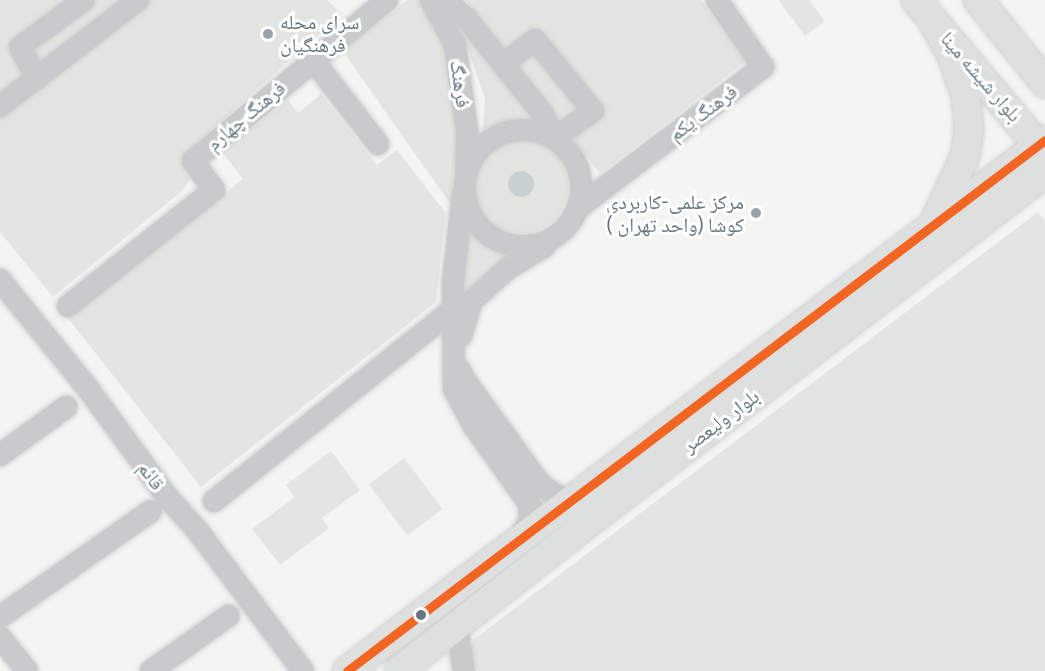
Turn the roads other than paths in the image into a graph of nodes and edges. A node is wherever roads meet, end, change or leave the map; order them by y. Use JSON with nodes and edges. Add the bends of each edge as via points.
{"nodes":[{"id":1,"x":86,"y":0,"type":"edge"},
{"id":2,"x":138,"y":0,"type":"edge"},
{"id":3,"x":387,"y":0,"type":"edge"},
{"id":4,"x":717,"y":0,"type":"edge"},
{"id":5,"x":916,"y":0,"type":"edge"},
{"id":6,"x":978,"y":0,"type":"edge"},
{"id":7,"x":446,"y":1,"type":"edge"},
{"id":8,"x":108,"y":24,"type":"junction"},
{"id":9,"x":935,"y":25,"type":"junction"},
{"id":10,"x":313,"y":60,"type":"junction"},
{"id":11,"x":502,"y":64,"type":"junction"},
{"id":12,"x":37,"y":79,"type":"junction"},
{"id":13,"x":1045,"y":83,"type":"edge"},
{"id":14,"x":0,"y":106,"type":"edge"},
{"id":15,"x":555,"y":138,"type":"junction"},
{"id":16,"x":378,"y":144,"type":"dead end"},
{"id":17,"x":1043,"y":147,"type":"edge"},
{"id":18,"x":1045,"y":173,"type":"edge"},
{"id":19,"x":464,"y":184,"type":"junction"},
{"id":20,"x":578,"y":208,"type":"junction"},
{"id":21,"x":932,"y":226,"type":"junction"},
{"id":22,"x":557,"y":236,"type":"junction"},
{"id":23,"x":0,"y":280,"type":"edge"},
{"id":24,"x":68,"y":306,"type":"dead end"},
{"id":25,"x":454,"y":309,"type":"junction"},
{"id":26,"x":454,"y":357,"type":"junction"},
{"id":27,"x":66,"y":407,"type":"dead end"},
{"id":28,"x":0,"y":455,"type":"edge"},
{"id":29,"x":532,"y":490,"type":"junction"},
{"id":30,"x":214,"y":501,"type":"dead end"},
{"id":31,"x":587,"y":506,"type":"junction"},
{"id":32,"x":150,"y":511,"type":"dead end"},
{"id":33,"x":519,"y":540,"type":"junction"},
{"id":34,"x":546,"y":557,"type":"junction"},
{"id":35,"x":228,"y":616,"type":"dead end"},
{"id":36,"x":0,"y":617,"type":"edge"},
{"id":37,"x":457,"y":627,"type":"junction"},
{"id":38,"x":0,"y":637,"type":"edge"},
{"id":39,"x":27,"y":671,"type":"edge"},
{"id":40,"x":151,"y":671,"type":"edge"},
{"id":41,"x":303,"y":671,"type":"edge"},
{"id":42,"x":347,"y":671,"type":"edge"},
{"id":43,"x":399,"y":671,"type":"edge"},
{"id":44,"x":464,"y":671,"type":"edge"}],
"edges":[{"from":1,"to":8,"type":"street"},
{"from":1,"to":12,"type":"street","via":[[20,47]]},
{"from":2,"to":8,"type":"street"},
{"from":3,"to":10,"type":"street","name":"فرهنگ چهارم"},
{"from":4,"to":20,"type":"street","name":"فرهنگ یکم","via":[[763,67]]},
{"from":5,"to":9,"type":"main road","name":"بلوار شیشه مینا"},
{"from":6,"to":13,"type":"main road"},
{"from":7,"to":11,"type":"street","name":"فرهنگ","via":[[466,18]]},
{"from":7,"to":19,"type":"street","name":"فرهنگ","via":[[466,131]]},
{"from":8,"to":12,"type":"street"},
{"from":9,"to":17,"type":"main road","name":"بلوار شیشه مینا"},
{"from":9,"to":21,"type":"main road","via":[[952,56],[966,96],[969,129],[965,156]]},
{"from":10,"to":16,"type":"street"},
{"from":10,"to":24,"type":"street","name":"فرهنگ چهارم","via":[[193,161],[214,190]]},
{"from":11,"to":15,"type":"street","name":"فرهنگ","via":[[543,114]]},
{"from":11,"to":15,"type":"street","via":[[535,40],[592,111]]},
{"from":12,"to":14,"type":"street"},
{"from":15,"to":19,"type":"street","name":"فرهنگ","via":[[519,129],[501,134],[485,143],[473,158]]},
{"from":15,"to":20,"type":"street","name":"فرهنگ","via":[[578,169]]},
{"from":17,"to":21,"type":"main road","name":"بلوار ولیعصر"},
{"from":18,"to":31,"type":"main road","name":"بلوار ولیعصر"},
{"from":19,"to":22,"type":"street","name":"فرهنگ","via":[[472,217],[484,232],[501,242],[539,244]]},
{"from":19,"to":25,"type":"street","name":"فرهنگ"},
{"from":20,"to":22,"type":"street"},
{"from":21,"to":31,"type":"main road","name":"بلوار ولیعصر"},
{"from":22,"to":26,"type":"street","via":[[507,269],[472,301]]},
{"from":23,"to":41,"type":"street","name":"قائم"},
{"from":25,"to":26,"type":"street","name":"فرهنگ"},
{"from":25,"to":30,"type":"street"},
{"from":26,"to":29,"type":"street","name":"فرهنگ","via":[[454,389],[474,426]]},
{"from":27,"to":28,"type":"street"},
{"from":29,"to":31,"type":"street"},
{"from":29,"to":33,"type":"street","via":[[530,522]]},
{"from":31,"to":33,"type":"main road","name":"بلوار ولیعصر"},
{"from":31,"to":34,"type":"main road","name":"بلوار ولیعصر"},
{"from":32,"to":36,"type":"street"},
{"from":33,"to":34,"type":"main road","via":[[536,530],[547,542]]},
{"from":33,"to":42,"type":"main road","name":"بلوار ولیعصر"},
{"from":34,"to":37,"type":"main road","name":"بلوار ولیعصر"},
{"from":35,"to":40,"type":"street"},
{"from":37,"to":43,"type":"main road","name":"بلوار ولیعصر"},
{"from":37,"to":44,"type":"street"},
{"from":38,"to":39,"type":"street"}]}
